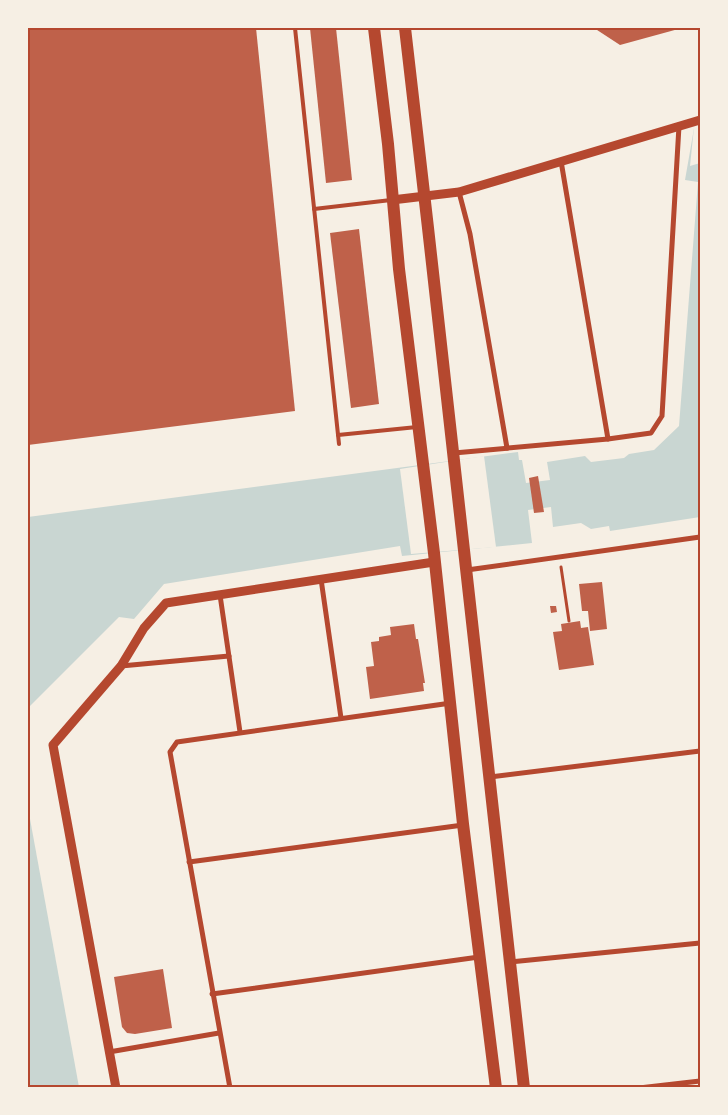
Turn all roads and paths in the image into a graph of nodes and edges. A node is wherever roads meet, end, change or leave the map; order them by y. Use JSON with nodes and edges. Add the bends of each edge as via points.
{"nodes":[{"id":1,"x":295,"y":28,"type":"edge"},
{"id":2,"x":374,"y":28,"type":"edge"},
{"id":3,"x":405,"y":28,"type":"edge"},
{"id":4,"x":697,"y":121,"type":"edge"},
{"id":5,"x":679,"y":126,"type":"junction"},
{"id":6,"x":561,"y":160,"type":"junction"},
{"id":7,"x":459,"y":192,"type":"junction"},
{"id":8,"x":424,"y":196,"type":"junction"},
{"id":9,"x":392,"y":200,"type":"junction"},
{"id":10,"x":314,"y":209,"type":"junction"},
{"id":11,"x":419,"y":427,"type":"junction"},
{"id":12,"x":338,"y":435,"type":"junction"},
{"id":13,"x":608,"y":439,"type":"junction"},
{"id":14,"x":338,"y":444,"type":"dead end"},
{"id":15,"x":507,"y":448,"type":"junction"},
{"id":16,"x":454,"y":457,"type":"junction"},
{"id":17,"x":700,"y":536,"type":"edge"},
{"id":18,"x":560,"y":556,"type":"junction"},
{"id":19,"x":434,"y":557,"type":"junction"},
{"id":20,"x":467,"y":570,"type":"junction"},
{"id":21,"x":321,"y":579,"type":"junction"},
{"id":22,"x":220,"y":595,"type":"junction"},
{"id":23,"x":570,"y":621,"type":"dead end"},
{"id":24,"x":229,"y":656,"type":"junction"},
{"id":25,"x":121,"y":666,"type":"junction"},
{"id":26,"x":451,"y":703,"type":"junction"},
{"id":27,"x":341,"y":718,"type":"junction"},
{"id":28,"x":240,"y":732,"type":"junction"},
{"id":29,"x":700,"y":751,"type":"edge"},
{"id":30,"x":489,"y":777,"type":"junction"},
{"id":31,"x":463,"y":824,"type":"junction"},
{"id":32,"x":189,"y":862,"type":"junction"},
{"id":33,"x":700,"y":943,"type":"edge"},
{"id":34,"x":480,"y":956,"type":"junction"},
{"id":35,"x":510,"y":962,"type":"junction"},
{"id":36,"x":212,"y":994,"type":"junction"},
{"id":37,"x":219,"y":1033,"type":"junction"},
{"id":38,"x":109,"y":1052,"type":"junction"},
{"id":39,"x":700,"y":1081,"type":"edge"},
{"id":40,"x":116,"y":1088,"type":"edge"},
{"id":41,"x":230,"y":1088,"type":"edge"},
{"id":42,"x":496,"y":1088,"type":"edge"},
{"id":43,"x":524,"y":1088,"type":"edge"},
{"id":44,"x":639,"y":1088,"type":"edge"}],
"edges":[{"from":1,"to":10,"type":"lane"},
{"from":2,"to":9,"type":"main road"},
{"from":3,"to":8,"type":"main road"},
{"from":4,"to":5,"type":"street"},
{"from":5,"to":6,"type":"street"},
{"from":5,"to":13,"type":"street","via":[[662,416],[651,433]]},
{"from":6,"to":7,"type":"street"},
{"from":6,"to":13,"type":"street"},
{"from":7,"to":8,"type":"street"},
{"from":7,"to":15,"type":"street","via":[[470,234]]},
{"from":8,"to":9,"type":"street"},
{"from":8,"to":16,"type":"main road"},
{"from":9,"to":10,"type":"lane"},
{"from":9,"to":11,"type":"main road"},
{"from":10,"to":12,"type":"lane"},
{"from":11,"to":12,"type":"lane"},
{"from":11,"to":19,"type":"main road"},
{"from":12,"to":14,"type":"lane"},
{"from":13,"to":15,"type":"street"},
{"from":15,"to":16,"type":"street"},
{"from":16,"to":20,"type":"main road"},
{"from":17,"to":18,"type":"street"},
{"from":18,"to":20,"type":"street"},
{"from":18,"to":23,"type":"path"},
{"from":19,"to":21,"type":"street"},
{"from":19,"to":26,"type":"main road"},
{"from":20,"to":30,"type":"main road"},
{"from":21,"to":22,"type":"street"},
{"from":21,"to":27,"type":"street"},
{"from":22,"to":24,"type":"street"},
{"from":22,"to":25,"type":"street","via":[[166,603],[144,628]]},
{"from":24,"to":25,"type":"street"},
{"from":24,"to":28,"type":"street"},
{"from":25,"to":38,"type":"street","via":[[53,745]]},
{"from":26,"to":27,"type":"street"},
{"from":26,"to":31,"type":"main road"},
{"from":27,"to":28,"type":"street"},
{"from":28,"to":32,"type":"street","via":[[177,742],[170,752]]},
{"from":29,"to":30,"type":"street"},
{"from":30,"to":35,"type":"main road"},
{"from":31,"to":32,"type":"street"},
{"from":31,"to":34,"type":"main road"},
{"from":32,"to":36,"type":"street"},
{"from":33,"to":35,"type":"street"},
{"from":34,"to":36,"type":"street"},
{"from":34,"to":42,"type":"main road"},
{"from":35,"to":43,"type":"main road"},
{"from":36,"to":37,"type":"street"},
{"from":37,"to":38,"type":"street"},
{"from":37,"to":41,"type":"street"},
{"from":38,"to":40,"type":"street"},
{"from":39,"to":44,"type":"street"}]}
